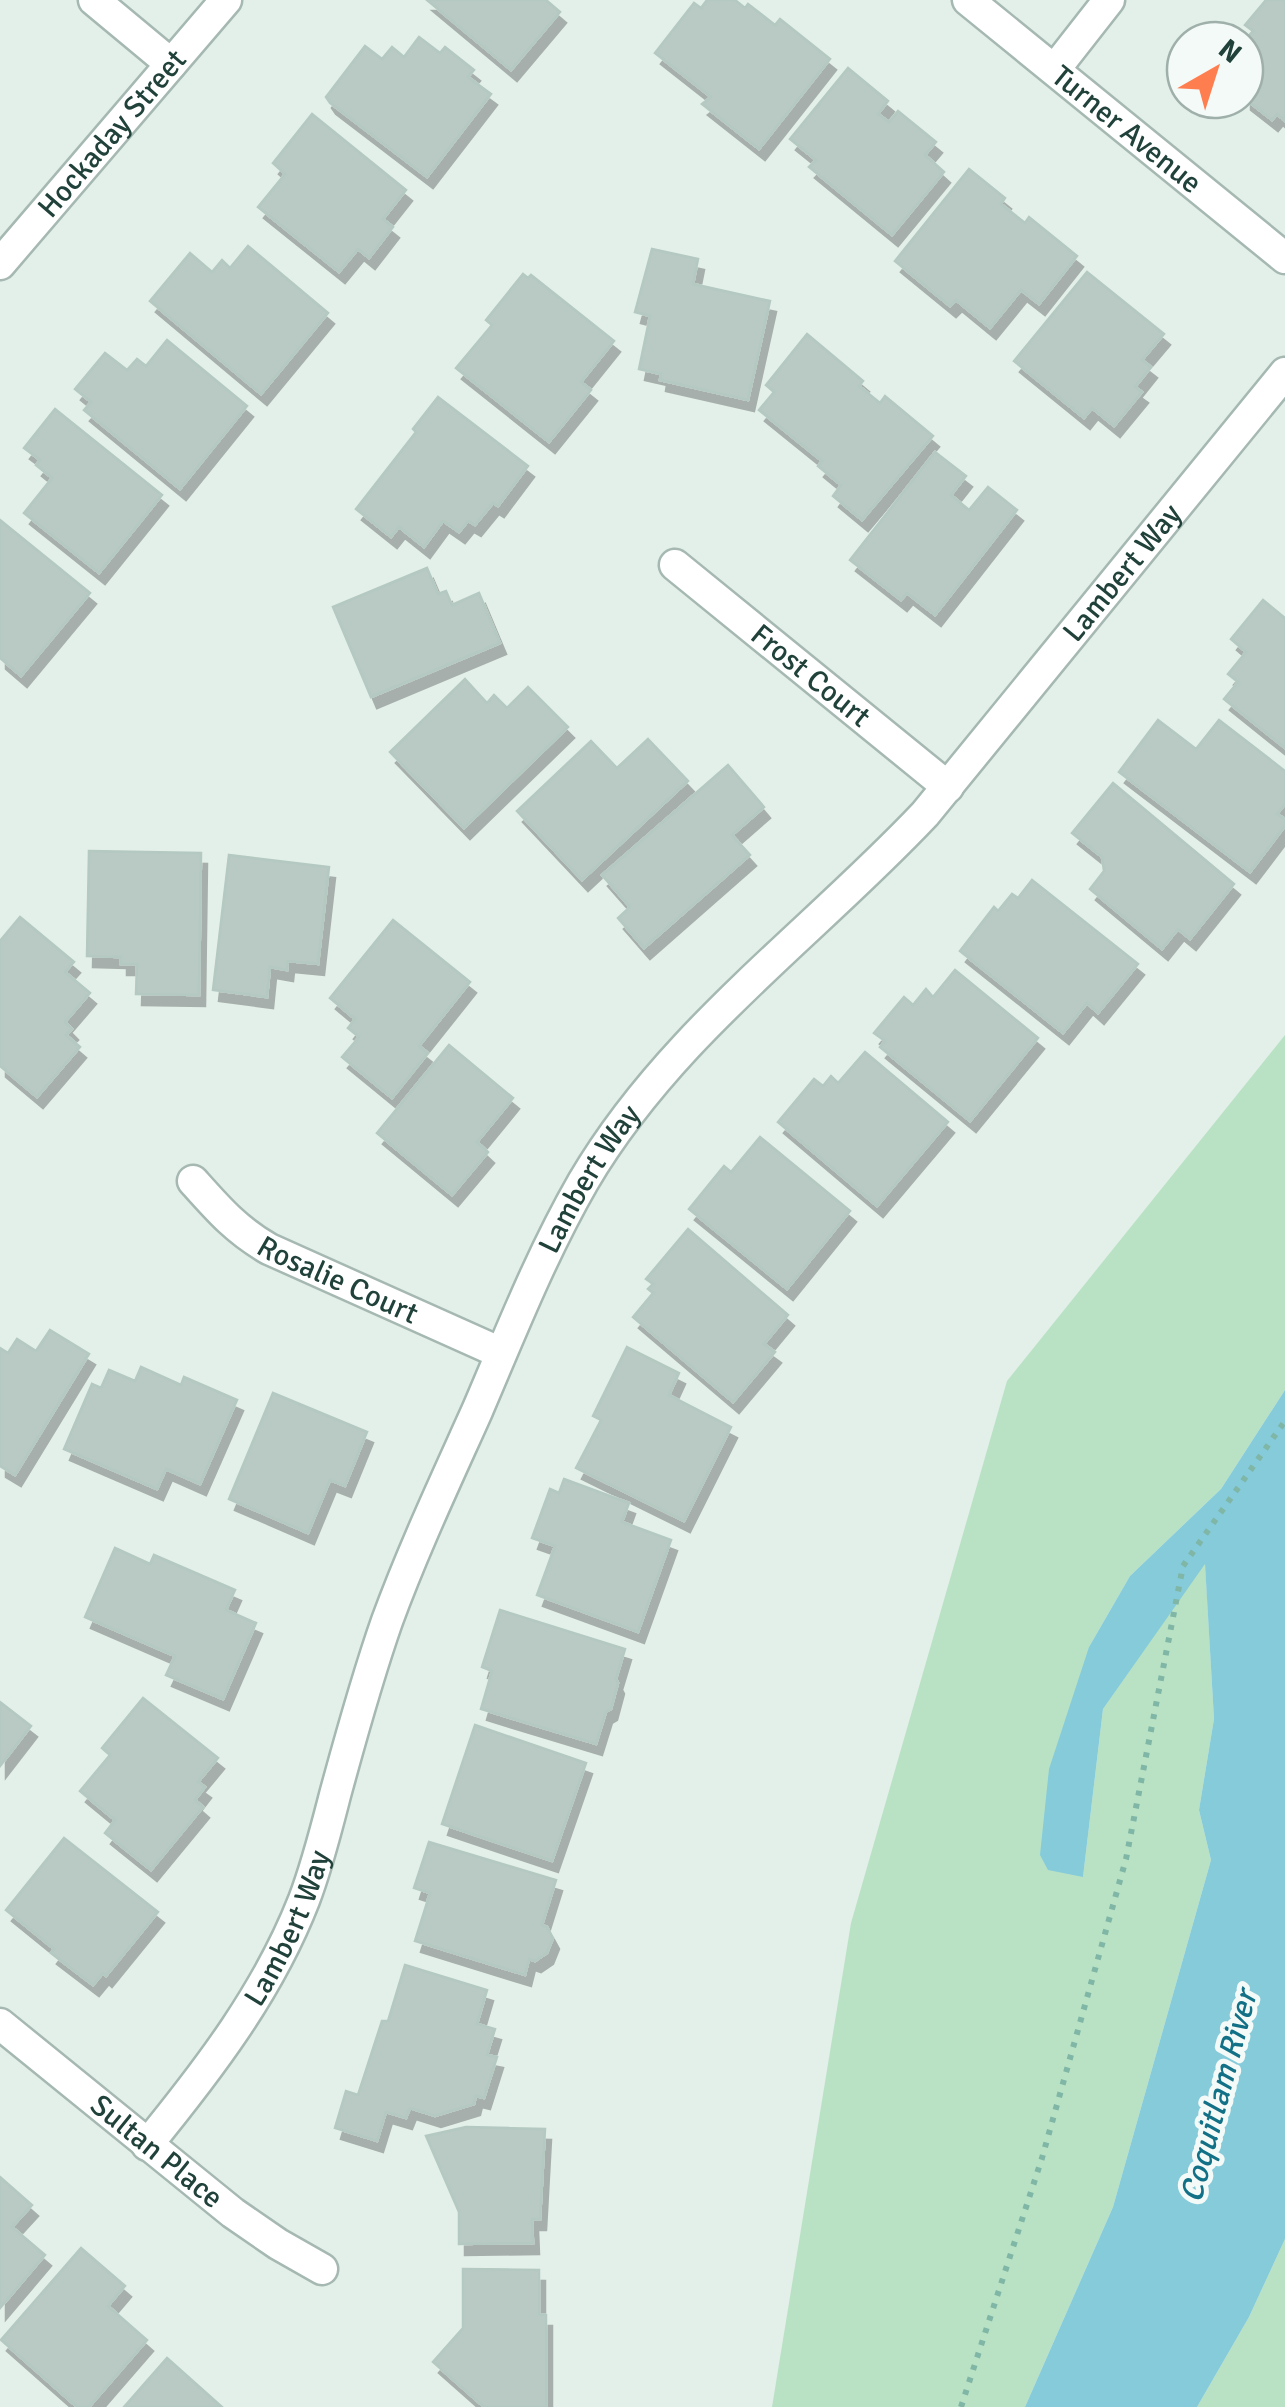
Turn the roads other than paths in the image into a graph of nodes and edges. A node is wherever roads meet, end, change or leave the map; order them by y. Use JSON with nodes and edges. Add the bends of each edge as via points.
{"nodes":[{"id":1,"x":94,"y":0,"type":"edge"},
{"id":2,"x":226,"y":0,"type":"edge"},
{"id":3,"x":968,"y":0,"type":"edge"},
{"id":4,"x":1109,"y":0,"type":"edge"},
{"id":5,"x":171,"y":64,"type":"junction"},
{"id":6,"x":1055,"y":69,"type":"junction"},
{"id":7,"x":1285,"y":258,"type":"edge"},
{"id":8,"x":0,"y":264,"type":"edge"},
{"id":9,"x":1285,"y":373,"type":"edge"},
{"id":10,"x":675,"y":565,"type":"dead end"},
{"id":11,"x":948,"y":787,"type":"junction"},
{"id":12,"x":194,"y":1181,"type":"dead end"},
{"id":13,"x":501,"y":1353,"type":"junction"},
{"id":14,"x":0,"y":2024,"type":"edge"},
{"id":15,"x":148,"y":2145,"type":"junction"},
{"id":16,"x":322,"y":2269,"type":"dead end"}],
"edges":[{"from":1,"to":5,"type":"street"},
{"from":2,"to":5,"type":"street","name":"Hockaday Street"},
{"from":3,"to":6,"type":"street","name":"Turner Avenue"},
{"from":4,"to":6,"type":"street"},
{"from":5,"to":8,"type":"street","name":"Hockaday Street"},
{"from":6,"to":7,"type":"street","name":"Turner Avenue"},
{"from":9,"to":11,"type":"street","name":"Lambert Way"},
{"from":10,"to":11,"type":"street","name":"Frost Court"},
{"from":11,"to":13,"type":"street","name":"Lambert Way","via":[[642,1095],[582,1184]]},
{"from":12,"to":13,"type":"street","name":"Rosalie Court","via":[[258,1243]]},
{"from":13,"to":15,"type":"street","name":"Lambert Way","via":[[388,1619],[290,1934],[233,2033]]},
{"from":14,"to":15,"type":"street","name":"Sultan Place"},
{"from":15,"to":16,"type":"street","name":"Sultan Place","via":[[255,2230]]}]}
